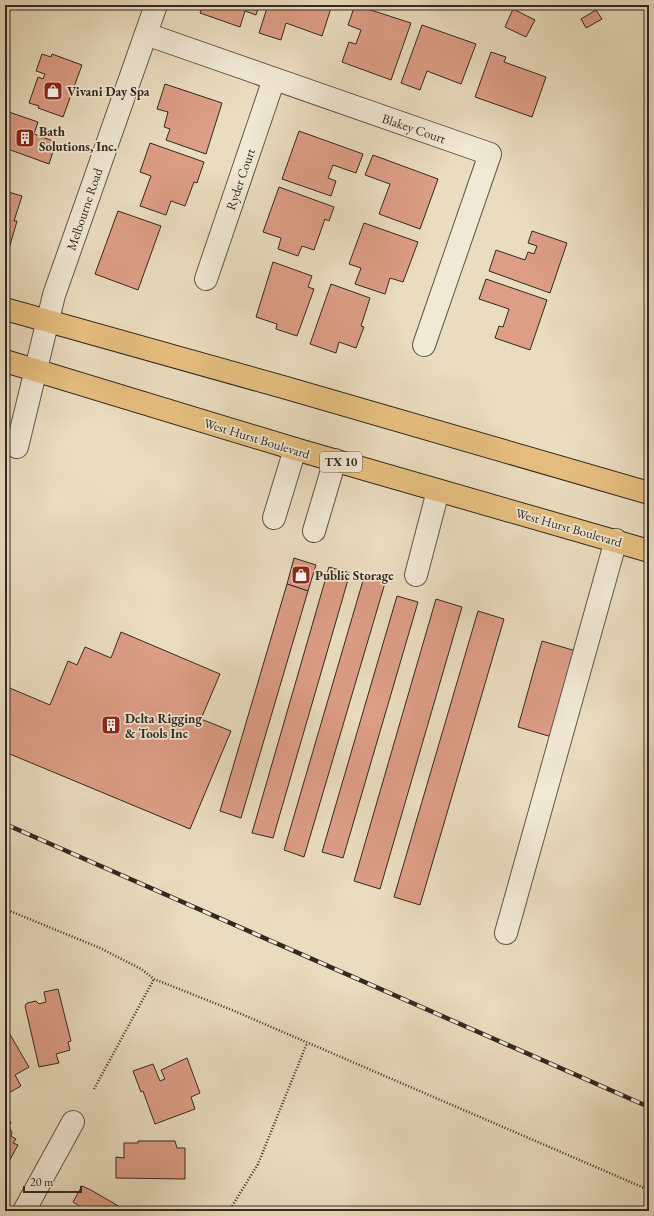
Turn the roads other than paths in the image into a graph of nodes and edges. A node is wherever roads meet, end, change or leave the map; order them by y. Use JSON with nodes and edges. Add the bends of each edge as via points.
{"nodes":[{"id":1,"x":156,"y":5,"type":"edge"},
{"id":2,"x":146,"y":34,"type":"junction"},
{"id":3,"x":274,"y":79,"type":"junction"},
{"id":4,"x":206,"y":279,"type":"dead end"},
{"id":5,"x":5,"y":310,"type":"edge"},
{"id":6,"x":47,"y":322,"type":"junction"},
{"id":7,"x":424,"y":345,"type":"dead end"},
{"id":8,"x":5,"y":361,"type":"edge"},
{"id":9,"x":35,"y":370,"type":"junction"},
{"id":10,"x":17,"y":447,"type":"dead end"},
{"id":11,"x":295,"y":449,"type":"junction"},
{"id":12,"x":335,"y":460,"type":"junction"},
{"id":13,"x":438,"y":491,"type":"junction"},
{"id":14,"x":649,"y":494,"type":"edge"},
{"id":15,"x":274,"y":518,"type":"dead end"},
{"id":16,"x":314,"y":531,"type":"dead end"},
{"id":17,"x":616,"y":540,"type":"junction"},
{"id":18,"x":649,"y":551,"type":"edge"},
{"id":19,"x":416,"y":575,"type":"dead end"},
{"id":20,"x":506,"y":933,"type":"dead end"},
{"id":21,"x":73,"y":1122,"type":"dead end"},
{"id":22,"x":24,"y":1211,"type":"edge"}],
"edges":[{"from":1,"to":2,"type":"street","name":"Melbourne Road"},
{"from":2,"to":3,"type":"street","name":"Blakey Court"},
{"from":2,"to":6,"type":"street","name":"Melbourne Road","via":[[54,295]]},
{"from":3,"to":4,"type":"street","name":"Ryder Court"},
{"from":3,"to":7,"type":"street","name":"Blakey Court","via":[[490,154]]},
{"from":5,"to":6,"type":"main road"},
{"from":6,"to":9,"type":"street","name":"Melbourne Road"},
{"from":6,"to":14,"type":"main road","via":[[283,387]]},
{"from":8,"to":9,"type":"main road","name":"West Hurst Boulevard","number":"TX 10"},
{"from":9,"to":10,"type":"street","name":"Melbourne Road"},
{"from":9,"to":11,"type":"main road","name":"West Hurst Boulevard","number":"TX 10"},
{"from":11,"to":12,"type":"main road","name":"West Hurst Boulevard","number":"TX 10"},
{"from":11,"to":15,"type":"street"},
{"from":12,"to":13,"type":"main road","name":"West Hurst Boulevard","number":"TX 10"},
{"from":12,"to":16,"type":"street"},
{"from":13,"to":17,"type":"main road","name":"West Hurst Boulevard","number":"TX 10"},
{"from":13,"to":19,"type":"street"},
{"from":17,"to":18,"type":"main road","name":"West Hurst Boulevard","number":"TX 10"},
{"from":17,"to":20,"type":"street"},
{"from":21,"to":22,"type":"street"}]}
